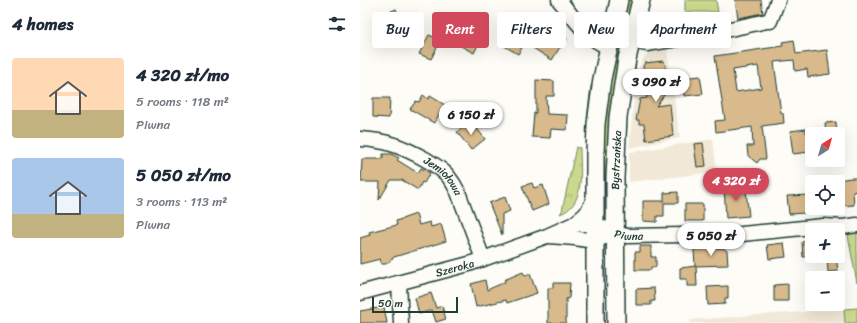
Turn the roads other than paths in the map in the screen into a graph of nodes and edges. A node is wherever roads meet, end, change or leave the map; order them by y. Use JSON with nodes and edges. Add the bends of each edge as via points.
{"nodes":[{"id":1,"x":559,"y":0,"type":"edge"},
{"id":2,"x":619,"y":0,"type":"edge"},
{"id":3,"x":640,"y":0,"type":"edge"},
{"id":4,"x":778,"y":0,"type":"edge"},
{"id":5,"x":616,"y":12,"type":"edge"},
{"id":6,"x":574,"y":18,"type":"edge"},
{"id":7,"x":631,"y":41,"type":"junction"},
{"id":8,"x":608,"y":48,"type":"edge"},
{"id":9,"x":360,"y":139,"type":"edge"},
{"id":10,"x":595,"y":198,"type":"junction"},
{"id":11,"x":574,"y":224,"type":"junction"},
{"id":12,"x":595,"y":224,"type":"junction"},
{"id":13,"x":857,"y":226,"type":"edge"},
{"id":14,"x":615,"y":233,"type":"junction"},
{"id":15,"x":547,"y":236,"type":"junction"},
{"id":16,"x":594,"y":241,"type":"junction"},
{"id":17,"x":483,"y":259,"type":"junction"},
{"id":18,"x":399,"y":283,"type":"junction"},
{"id":19,"x":360,"y":293,"type":"edge"},
{"id":20,"x":401,"y":323,"type":"edge"},
{"id":21,"x":595,"y":323,"type":"edge"},
{"id":22,"x":616,"y":323,"type":"edge"}],
"edges":[{"from":1,"to":6,"type":"street"},
{"from":2,"to":5,"type":"main road","name":"Bystrzańska"},
{"from":3,"to":7,"type":"main road","name":"Bystrzańska"},
{"from":4,"to":7,"type":"street","via":[[770,21],[647,44]]},
{"from":7,"to":14,"type":"main road","name":"Bystrzańska","via":[[618,117]]},
{"from":8,"to":10,"type":"main road","name":"Bystrzańska","via":[[596,124]]},
{"from":9,"to":17,"type":"street","name":"Jemiołowa","via":[[397,145],[434,164],[447,175],[458,192]]},
{"from":10,"to":11,"type":"street","name":"Szeroka","via":[[586,214]]},
{"from":10,"to":12,"type":"main road","name":"Bystrzańska"},
{"from":11,"to":12,"type":"street","name":"Szeroka"},
{"from":11,"to":15,"type":"street","name":"Szeroka"},
{"from":12,"to":14,"type":"street","name":"Szeroka"},
{"from":12,"to":16,"type":"main road","name":"Bystrzańska"},
{"from":13,"to":14,"type":"street","name":"Piwna","via":[[823,226],[742,234],[627,236]]},
{"from":14,"to":16,"type":"street","name":"Piwna"},
{"from":14,"to":22,"type":"main road","name":"Bystrzańska"},
{"from":15,"to":16,"type":"street","name":"Szeroka"},
{"from":15,"to":17,"type":"street","name":"Szeroka"},
{"from":16,"to":21,"type":"main road","name":"Bystrzańska"},
{"from":17,"to":18,"type":"street","name":"Szeroka"},
{"from":18,"to":19,"type":"street","name":"Szeroka"},
{"from":18,"to":20,"type":"street"}]}
